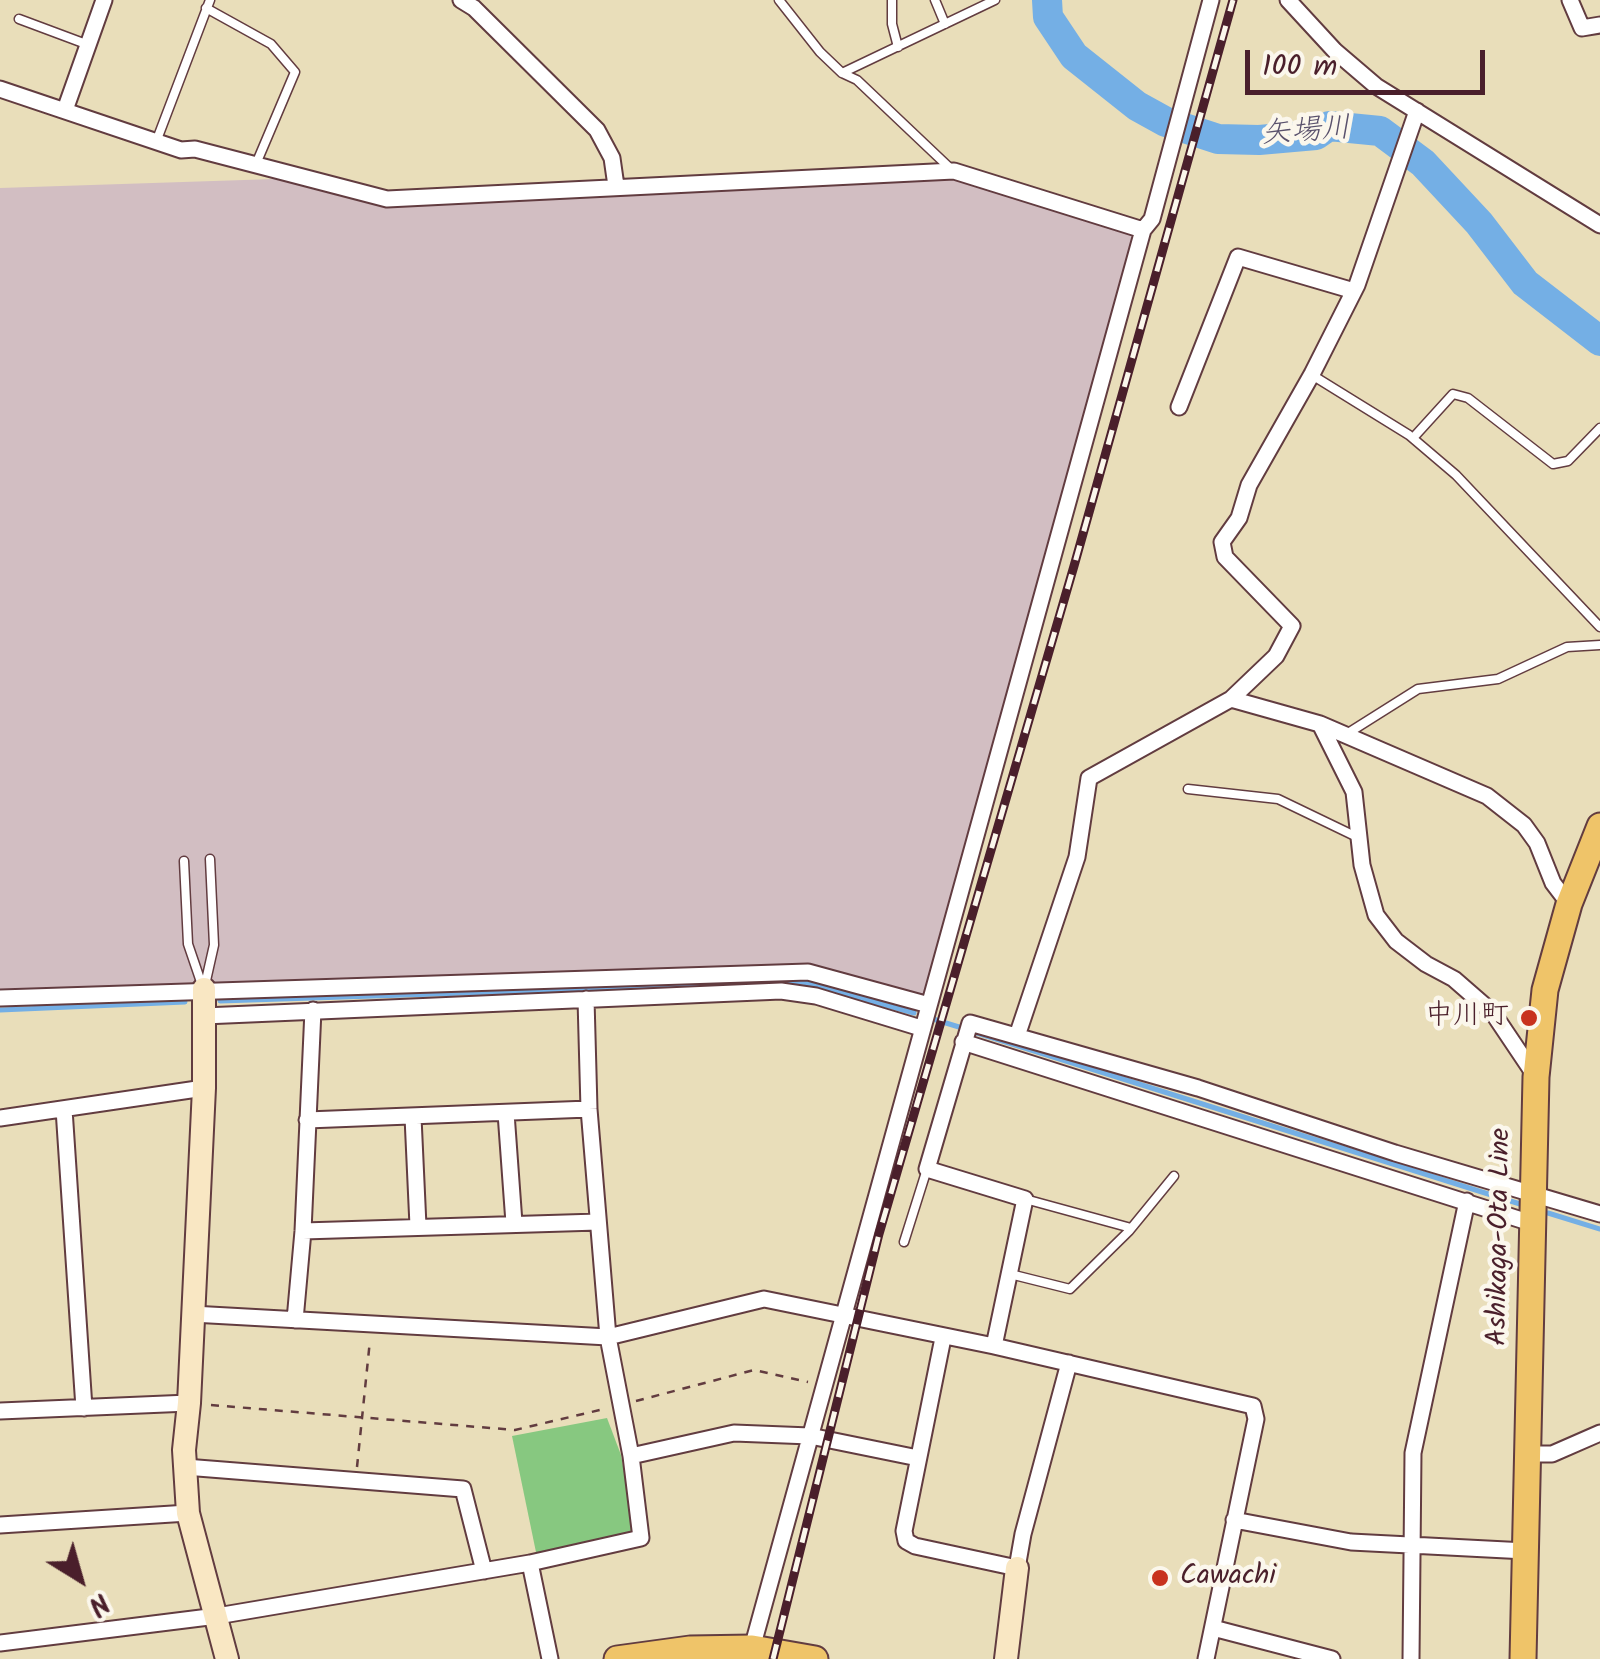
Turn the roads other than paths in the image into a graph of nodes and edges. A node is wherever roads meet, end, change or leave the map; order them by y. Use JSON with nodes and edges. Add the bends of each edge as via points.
{"nodes":[{"id":1,"x":104,"y":0,"type":"edge"},
{"id":2,"x":461,"y":0,"type":"edge"},
{"id":3,"x":779,"y":0,"type":"edge"},
{"id":4,"x":892,"y":0,"type":"edge"},
{"id":5,"x":934,"y":0,"type":"edge"},
{"id":6,"x":994,"y":0,"type":"edge"},
{"id":7,"x":1211,"y":0,"type":"edge"},
{"id":8,"x":1288,"y":0,"type":"edge"},
{"id":9,"x":1570,"y":0,"type":"edge"},
{"id":10,"x":208,"y":4,"type":"edge"},
{"id":11,"x":19,"y":19,"type":"dead end"},
{"id":12,"x":945,"y":24,"type":"junction"},
{"id":13,"x":1600,"y":26,"type":"edge"},
{"id":14,"x":86,"y":44,"type":"junction"},
{"id":15,"x":898,"y":47,"type":"junction"},
{"id":16,"x":842,"y":74,"type":"junction"},
{"id":17,"x":0,"y":89,"type":"edge"},
{"id":18,"x":65,"y":110,"type":"junction"},
{"id":19,"x":1417,"y":111,"type":"junction"},
{"id":20,"x":156,"y":142,"type":"junction"},
{"id":21,"x":256,"y":166,"type":"junction"},
{"id":22,"x":954,"y":172,"type":"junction"},
{"id":23,"x":616,"y":186,"type":"junction"},
{"id":24,"x":1600,"y":225,"type":"edge"},
{"id":25,"x":1143,"y":230,"type":"junction"},
{"id":26,"x":1354,"y":291,"type":"junction"},
{"id":27,"x":1312,"y":374,"type":"junction"},
{"id":28,"x":1179,"y":407,"type":"dead end"},
{"id":29,"x":1600,"y":428,"type":"edge"},
{"id":30,"x":1413,"y":438,"type":"junction"},
{"id":31,"x":1600,"y":628,"type":"edge"},
{"id":32,"x":1600,"y":645,"type":"edge"},
{"id":33,"x":1231,"y":699,"type":"junction"},
{"id":34,"x":1320,"y":724,"type":"junction"},
{"id":35,"x":1344,"y":735,"type":"junction"},
{"id":36,"x":1188,"y":788,"type":"dead end"},
{"id":37,"x":1600,"y":826,"type":"edge"},
{"id":38,"x":1359,"y":838,"type":"junction"},
{"id":39,"x":210,"y":859,"type":"dead end"},
{"id":40,"x":184,"y":861,"type":"dead end"},
{"id":41,"x":1569,"y":904,"type":"junction"},
{"id":42,"x":204,"y":989,"type":"junction"},
{"id":43,"x":0,"y":998,"type":"edge"},
{"id":44,"x":586,"y":1000,"type":"junction"},
{"id":45,"x":929,"y":1005,"type":"junction"},
{"id":46,"x":313,"y":1010,"type":"junction"},
{"id":47,"x":204,"y":1016,"type":"junction"},
{"id":48,"x":921,"y":1028,"type":"junction"},
{"id":49,"x":1017,"y":1036,"type":"junction"},
{"id":50,"x":963,"y":1042,"type":"junction"},
{"id":51,"x":1536,"y":1076,"type":"junction"},
{"id":52,"x":204,"y":1088,"type":"junction"},
{"id":53,"x":64,"y":1109,"type":"junction"},
{"id":54,"x":590,"y":1109,"type":"junction"},
{"id":55,"x":506,"y":1112,"type":"junction"},
{"id":56,"x":414,"y":1117,"type":"junction"},
{"id":57,"x":0,"y":1118,"type":"edge"},
{"id":58,"x":307,"y":1120,"type":"junction"},
{"id":59,"x":927,"y":1169,"type":"junction"},
{"id":60,"x":1174,"y":1176,"type":"dead end"},
{"id":61,"x":1532,"y":1193,"type":"junction"},
{"id":62,"x":1025,"y":1199,"type":"junction"},
{"id":63,"x":1468,"y":1202,"type":"junction"},
{"id":64,"x":1600,"y":1214,"type":"edge"},
{"id":65,"x":598,"y":1222,"type":"junction"},
{"id":66,"x":514,"y":1223,"type":"junction"},
{"id":67,"x":1531,"y":1223,"type":"junction"},
{"id":68,"x":418,"y":1226,"type":"junction"},
{"id":69,"x":1131,"y":1228,"type":"junction"},
{"id":70,"x":303,"y":1231,"type":"junction"},
{"id":71,"x":904,"y":1242,"type":"dead end"},
{"id":72,"x":1010,"y":1274,"type":"junction"},
{"id":73,"x":192,"y":1314,"type":"junction"},
{"id":74,"x":843,"y":1314,"type":"junction"},
{"id":75,"x":295,"y":1320,"type":"junction"},
{"id":76,"x":608,"y":1337,"type":"junction"},
{"id":77,"x":943,"y":1338,"type":"junction"},
{"id":78,"x":994,"y":1346,"type":"junction"},
{"id":79,"x":1069,"y":1363,"type":"junction"},
{"id":80,"x":189,"y":1403,"type":"junction"},
{"id":81,"x":84,"y":1408,"type":"junction"},
{"id":82,"x":0,"y":1411,"type":"edge"},
{"id":83,"x":1600,"y":1433,"type":"edge"},
{"id":84,"x":810,"y":1436,"type":"junction"},
{"id":85,"x":1527,"y":1454,"type":"junction"},
{"id":86,"x":631,"y":1456,"type":"junction"},
{"id":87,"x":918,"y":1458,"type":"junction"},
{"id":88,"x":185,"y":1467,"type":"junction"},
{"id":89,"x":188,"y":1514,"type":"junction"},
{"id":90,"x":1234,"y":1520,"type":"junction"},
{"id":91,"x":0,"y":1525,"type":"edge"},
{"id":92,"x":1410,"y":1544,"type":"junction"},
{"id":93,"x":1526,"y":1551,"type":"junction"},
{"id":94,"x":530,"y":1563,"type":"junction"},
{"id":95,"x":1018,"y":1568,"type":"junction"},
{"id":96,"x":484,"y":1570,"type":"junction"},
{"id":97,"x":217,"y":1616,"type":"junction"},
{"id":98,"x":1213,"y":1628,"type":"junction"},
{"id":99,"x":0,"y":1643,"type":"edge"},
{"id":100,"x":751,"y":1654,"type":"edge"},
{"id":101,"x":227,"y":1659,"type":"edge"},
{"id":102,"x":550,"y":1659,"type":"edge"},
{"id":103,"x":616,"y":1659,"type":"edge"},
{"id":104,"x":814,"y":1659,"type":"edge"},
{"id":105,"x":1006,"y":1659,"type":"edge"},
{"id":106,"x":1206,"y":1659,"type":"edge"},
{"id":107,"x":1332,"y":1659,"type":"edge"},
{"id":108,"x":1411,"y":1659,"type":"edge"},
{"id":109,"x":1523,"y":1659,"type":"edge"}],
"edges":[{"from":1,"to":14,"type":"street"},
{"from":2,"to":23,"type":"street","via":[[598,130]]},
{"from":3,"to":16,"type":"lane"},
{"from":4,"to":15,"type":"lane"},
{"from":5,"to":12,"type":"lane"},
{"from":6,"to":12,"type":"lane"},
{"from":7,"to":25,"type":"street","via":[[1152,218]]},
{"from":8,"to":19,"type":"street","via":[[1376,86]]},
{"from":9,"to":13,"type":"street","via":[[1582,28]]},
{"from":10,"to":20,"type":"lane"},
{"from":10,"to":21,"type":"lane","via":[[271,44],[294,72]]},
{"from":11,"to":14,"type":"lane"},
{"from":12,"to":15,"type":"lane"},
{"from":14,"to":18,"type":"street"},
{"from":15,"to":16,"type":"lane"},
{"from":16,"to":22,"type":"lane","via":[[857,80]]},
{"from":17,"to":18,"type":"street"},
{"from":18,"to":20,"type":"street"},
{"from":19,"to":24,"type":"street"},
{"from":19,"to":26,"type":"street"},
{"from":20,"to":21,"type":"street"},
{"from":21,"to":23,"type":"street","via":[[387,198]]},
{"from":22,"to":23,"type":"street"},
{"from":22,"to":25,"type":"street"},
{"from":25,"to":45,"type":"street"},
{"from":26,"to":27,"type":"street"},
{"from":26,"to":28,"type":"street","via":[[1238,256]]},
{"from":27,"to":30,"type":"lane"},
{"from":27,"to":33,"type":"street","via":[[1222,542],[1225,557],[1292,626],[1276,656]]},
{"from":29,"to":30,"type":"lane","via":[[1568,462],[1554,464],[1468,398],[1453,394]]},
{"from":30,"to":31,"type":"lane"},
{"from":32,"to":35,"type":"lane","via":[[1567,648],[1498,679],[1418,689]]},
{"from":33,"to":34,"type":"street"},
{"from":33,"to":49,"type":"street","via":[[1089,778],[1077,857]]},
{"from":34,"to":35,"type":"street"},
{"from":34,"to":38,"type":"street","via":[[1354,792]]},
{"from":35,"to":41,"type":"street","via":[[1487,796],[1538,842]]},
{"from":36,"to":38,"type":"lane","via":[[1278,799]]},
{"from":37,"to":41,"type":"main road","name":"Ashikaga-Ota Line"},
{"from":38,"to":51,"type":"street","via":[[1376,915],[1396,941],[1494,1013]]},
{"from":39,"to":42,"type":"lane","via":[[214,945]]},
{"from":40,"to":42,"type":"lane","via":[[188,944]]},
{"from":41,"to":51,"type":"main road","name":"Ashikaga-Ota Line","via":[[1545,990]]},
{"from":42,"to":43,"type":"street"},
{"from":42,"to":45,"type":"street","via":[[808,972]]},
{"from":42,"to":47,"type":"street"},
{"from":44,"to":46,"type":"street"},
{"from":44,"to":48,"type":"street","via":[[780,992],[816,996]]},
{"from":44,"to":54,"type":"street"},
{"from":45,"to":48,"type":"street"},
{"from":46,"to":47,"type":"street"},
{"from":46,"to":58,"type":"street"},
{"from":47,"to":52,"type":"street"},
{"from":48,"to":74,"type":"street"},
{"from":49,"to":50,"type":"street","via":[[970,1023]]},
{"from":49,"to":61,"type":"street"},
{"from":50,"to":59,"type":"street"},
{"from":50,"to":63,"type":"street"},
{"from":51,"to":61,"type":"main road","name":"Ashikaga-Ota Line"},
{"from":52,"to":53,"type":"street"},
{"from":52,"to":73,"type":"street"},
{"from":53,"to":57,"type":"street"},
{"from":53,"to":81,"type":"street"},
{"from":54,"to":55,"type":"street"},
{"from":54,"to":65,"type":"street"},
{"from":55,"to":56,"type":"street"},
{"from":55,"to":66,"type":"street"},
{"from":56,"to":58,"type":"street"},
{"from":56,"to":68,"type":"street"},
{"from":58,"to":70,"type":"street"},
{"from":59,"to":62,"type":"street"},
{"from":59,"to":71,"type":"lane"},
{"from":60,"to":69,"type":"lane"},
{"from":61,"to":64,"type":"street"},
{"from":61,"to":67,"type":"main road","name":"Ashikaga-Ota Line"},
{"from":62,"to":69,"type":"lane"},
{"from":62,"to":72,"type":"street"},
{"from":63,"to":67,"type":"street"},
{"from":63,"to":92,"type":"street","via":[[1413,1453]]},
{"from":65,"to":66,"type":"street"},
{"from":65,"to":76,"type":"street"},
{"from":66,"to":68,"type":"street"},
{"from":67,"to":85,"type":"main road","name":"Ashikaga-Ota Line"},
{"from":68,"to":70,"type":"street"},
{"from":69,"to":72,"type":"lane","via":[[1070,1288]]},
{"from":70,"to":75,"type":"street"},
{"from":72,"to":78,"type":"street"},
{"from":73,"to":75,"type":"street"},
{"from":73,"to":80,"type":"street"},
{"from":74,"to":76,"type":"street","via":[[764,1299]]},
{"from":74,"to":77,"type":"street"},
{"from":74,"to":84,"type":"street"},
{"from":75,"to":76,"type":"street"},
{"from":76,"to":86,"type":"street"},
{"from":77,"to":78,"type":"street"},
{"from":77,"to":87,"type":"street"},
{"from":78,"to":79,"type":"street"},
{"from":79,"to":90,"type":"street","via":[[1253,1406],[1256,1419]]},
{"from":79,"to":95,"type":"street"},
{"from":80,"to":81,"type":"street"},
{"from":80,"to":88,"type":"street"},
{"from":81,"to":82,"type":"street"},
{"from":83,"to":85,"type":"street","via":[[1552,1454]]},
{"from":84,"to":86,"type":"street","via":[[734,1433]]},
{"from":84,"to":87,"type":"street"},
{"from":84,"to":100,"type":"street"},
{"from":85,"to":93,"type":"main road","name":"Ashikaga-Ota Line"},
{"from":86,"to":94,"type":"street","via":[[641,1538]]},
{"from":87,"to":95,"type":"street","via":[[906,1541]]},
{"from":88,"to":89,"type":"street"},
{"from":88,"to":96,"type":"street","via":[[463,1489]]},
{"from":89,"to":91,"type":"street"},
{"from":89,"to":97,"type":"street"},
{"from":90,"to":92,"type":"street","via":[[1350,1542]]},
{"from":90,"to":98,"type":"street"},
{"from":92,"to":93,"type":"street"},
{"from":92,"to":108,"type":"street"},
{"from":93,"to":109,"type":"main road","name":"Ashikaga-Ota Line"},
{"from":94,"to":96,"type":"street"},
{"from":94,"to":102,"type":"street"},
{"from":95,"to":105,"type":"street"},
{"from":96,"to":97,"type":"street"},
{"from":97,"to":99,"type":"street"},
{"from":97,"to":101,"type":"street"},
{"from":98,"to":106,"type":"street"},
{"from":98,"to":107,"type":"street"},
{"from":100,"to":103,"type":"main road","via":[[690,1649]]},
{"from":100,"to":104,"type":"main road"}]}
